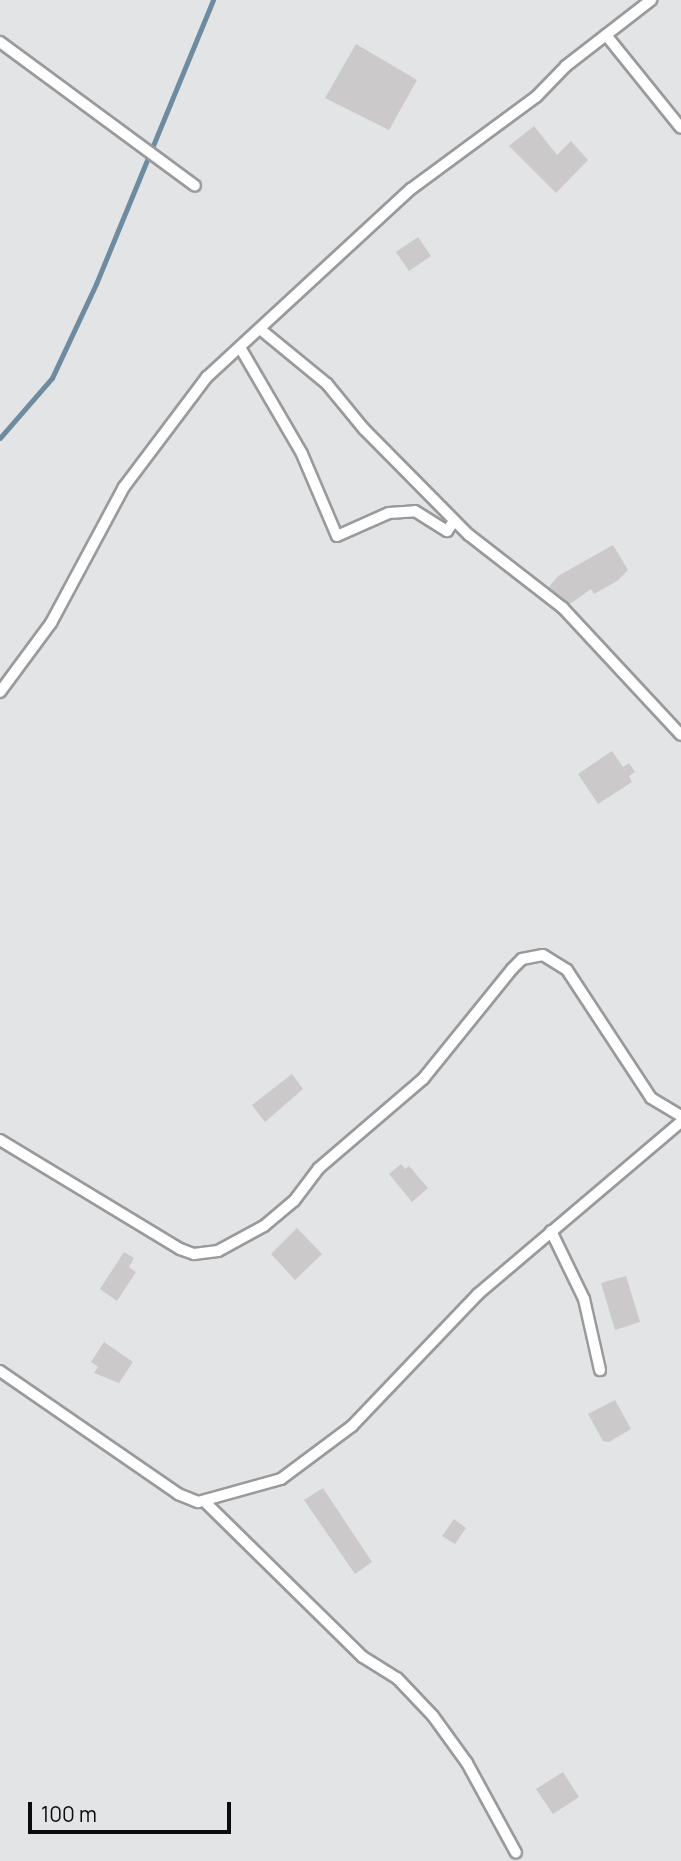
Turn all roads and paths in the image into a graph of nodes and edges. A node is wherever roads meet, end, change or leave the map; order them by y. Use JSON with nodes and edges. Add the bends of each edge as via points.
{"nodes":[{"id":1,"x":651,"y":0,"type":"edge"},
{"id":2,"x":606,"y":35,"type":"junction"},
{"id":3,"x":0,"y":42,"type":"edge"},
{"id":4,"x":681,"y":128,"type":"edge"},
{"id":5,"x":195,"y":186,"type":"dead end"},
{"id":6,"x":260,"y":329,"type":"junction"},
{"id":7,"x":241,"y":349,"type":"junction"},
{"id":8,"x":454,"y":521,"type":"junction"},
{"id":9,"x":0,"y":692,"type":"edge"},
{"id":10,"x":681,"y":735,"type":"edge"},
{"id":11,"x":681,"y":1116,"type":"edge"},
{"id":12,"x":681,"y":1122,"type":"edge"},
{"id":13,"x":0,"y":1140,"type":"edge"},
{"id":14,"x":551,"y":1231,"type":"junction"},
{"id":15,"x":600,"y":1370,"type":"dead end"},
{"id":16,"x":0,"y":1371,"type":"edge"},
{"id":17,"x":205,"y":1502,"type":"junction"},
{"id":18,"x":516,"y":1853,"type":"dead end"}],
"edges":[{"from":1,"to":2,"type":"street"},
{"from":2,"to":4,"type":"street"},
{"from":2,"to":6,"type":"street","via":[[565,66],[536,97],[411,189]]},
{"from":3,"to":5,"type":"street"},
{"from":6,"to":7,"type":"street"},
{"from":6,"to":8,"type":"street","via":[[327,384]]},
{"from":7,"to":8,"type":"street","via":[[302,454],[337,536],[389,513],[415,511],[447,531]]},
{"from":7,"to":9,"type":"street","via":[[195,391],[124,487],[51,623]]},
{"from":8,"to":10,"type":"street","via":[[563,608]]},
{"from":11,"to":13,"type":"street","via":[[651,1098],[567,970],[543,955],[522,960],[512,969],[423,1079],[319,1168],[294,1201],[264,1226],[218,1251],[194,1254],[180,1249]]},
{"from":12,"to":14,"type":"street"},
{"from":14,"to":15,"type":"street","via":[[584,1298]]},
{"from":14,"to":17,"type":"street","via":[[437,1333],[352,1426],[281,1479]]},
{"from":16,"to":17,"type":"street","via":[[178,1494]]},
{"from":17,"to":18,"type":"street","via":[[363,1657],[397,1678],[433,1716],[467,1763]]}]}
